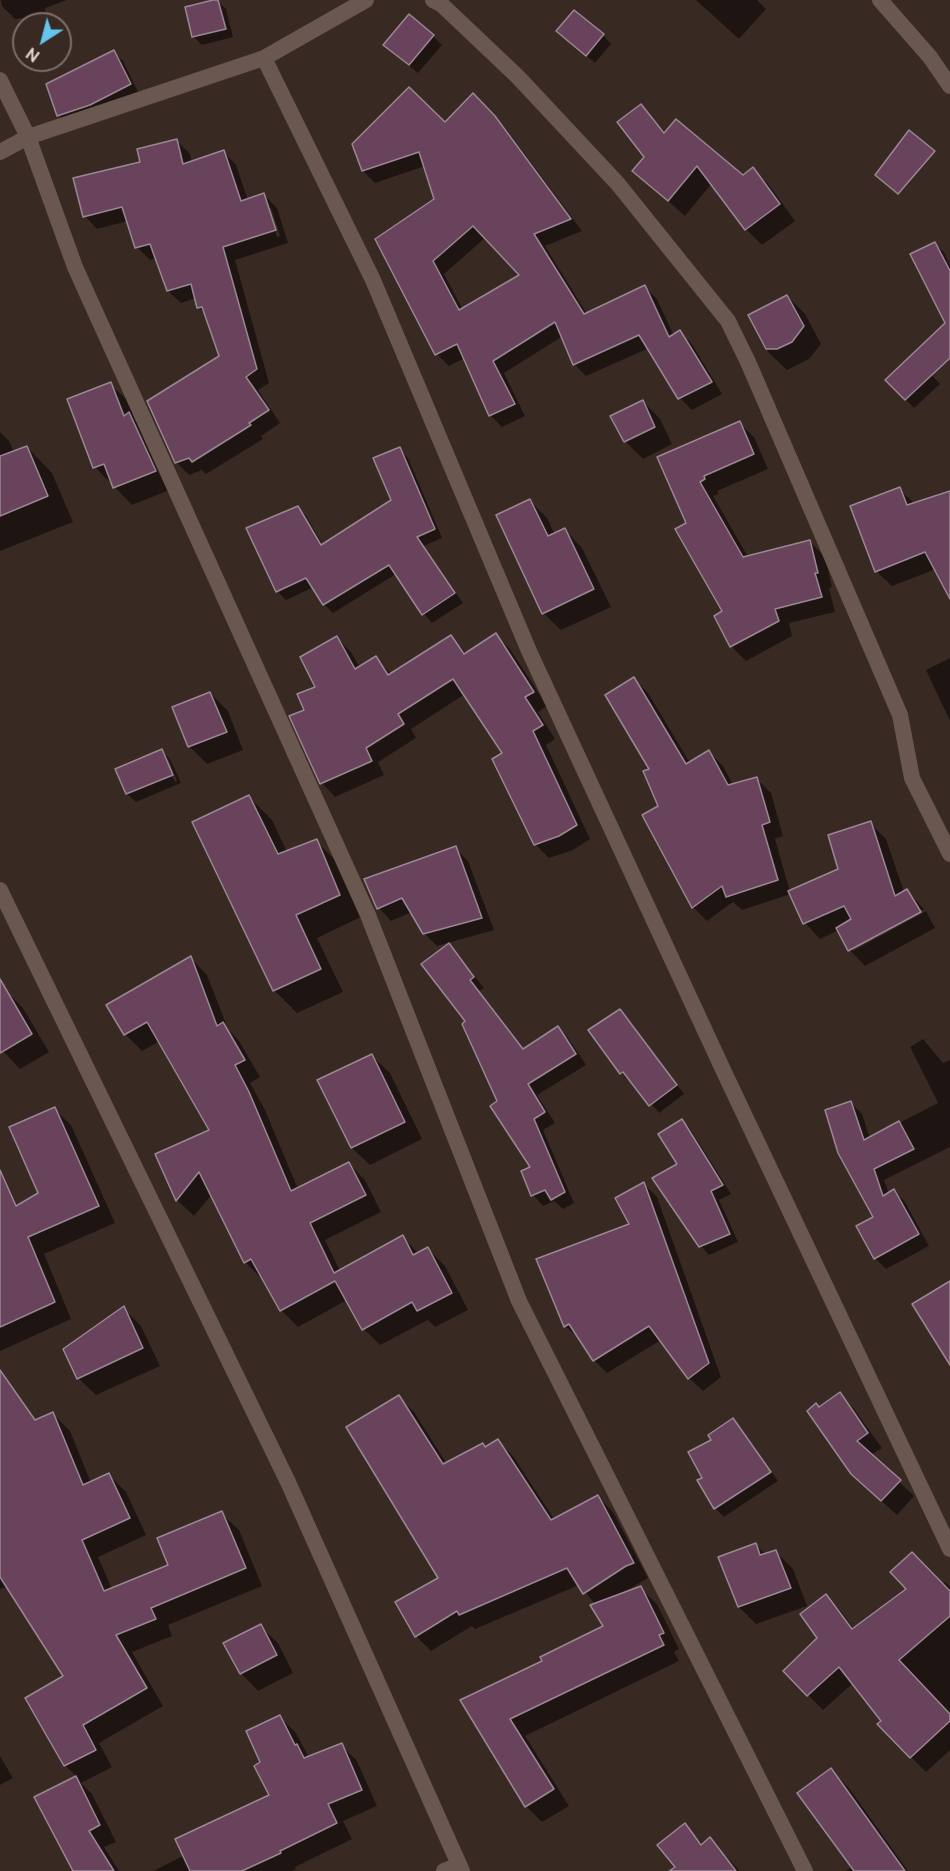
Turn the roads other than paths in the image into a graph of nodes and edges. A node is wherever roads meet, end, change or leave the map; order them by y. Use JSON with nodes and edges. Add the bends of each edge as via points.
{"nodes":[{"id":1,"x":366,"y":0,"type":"edge"},
{"id":2,"x":433,"y":0,"type":"edge"},
{"id":3,"x":880,"y":0,"type":"edge"},
{"id":4,"x":264,"y":58,"type":"junction"},
{"id":5,"x":0,"y":80,"type":"edge"},
{"id":6,"x":950,"y":86,"type":"edge"},
{"id":7,"x":28,"y":137,"type":"junction"},
{"id":8,"x":0,"y":152,"type":"edge"},
{"id":9,"x":950,"y":854,"type":"edge"},
{"id":10,"x":0,"y":890,"type":"edge"},
{"id":11,"x":950,"y":1549,"type":"edge"},
{"id":12,"x":455,"y":1869,"type":"edge"},
{"id":13,"x":805,"y":1871,"type":"edge"}],
"edges":[{"from":1,"to":4,"type":"street"},
{"from":2,"to":9,"type":"street","via":[[518,77],[610,176],[728,321],[900,715],[912,778]]},
{"from":3,"to":6,"type":"street"},
{"from":4,"to":7,"type":"street"},
{"from":4,"to":11,"type":"street","via":[[373,280],[529,651]]},
{"from":5,"to":7,"type":"street"},
{"from":7,"to":8,"type":"street"},
{"from":7,"to":13,"type":"street","via":[[75,267],[368,915],[519,1301]]},
{"from":10,"to":12,"type":"street","via":[[288,1482]]}]}
